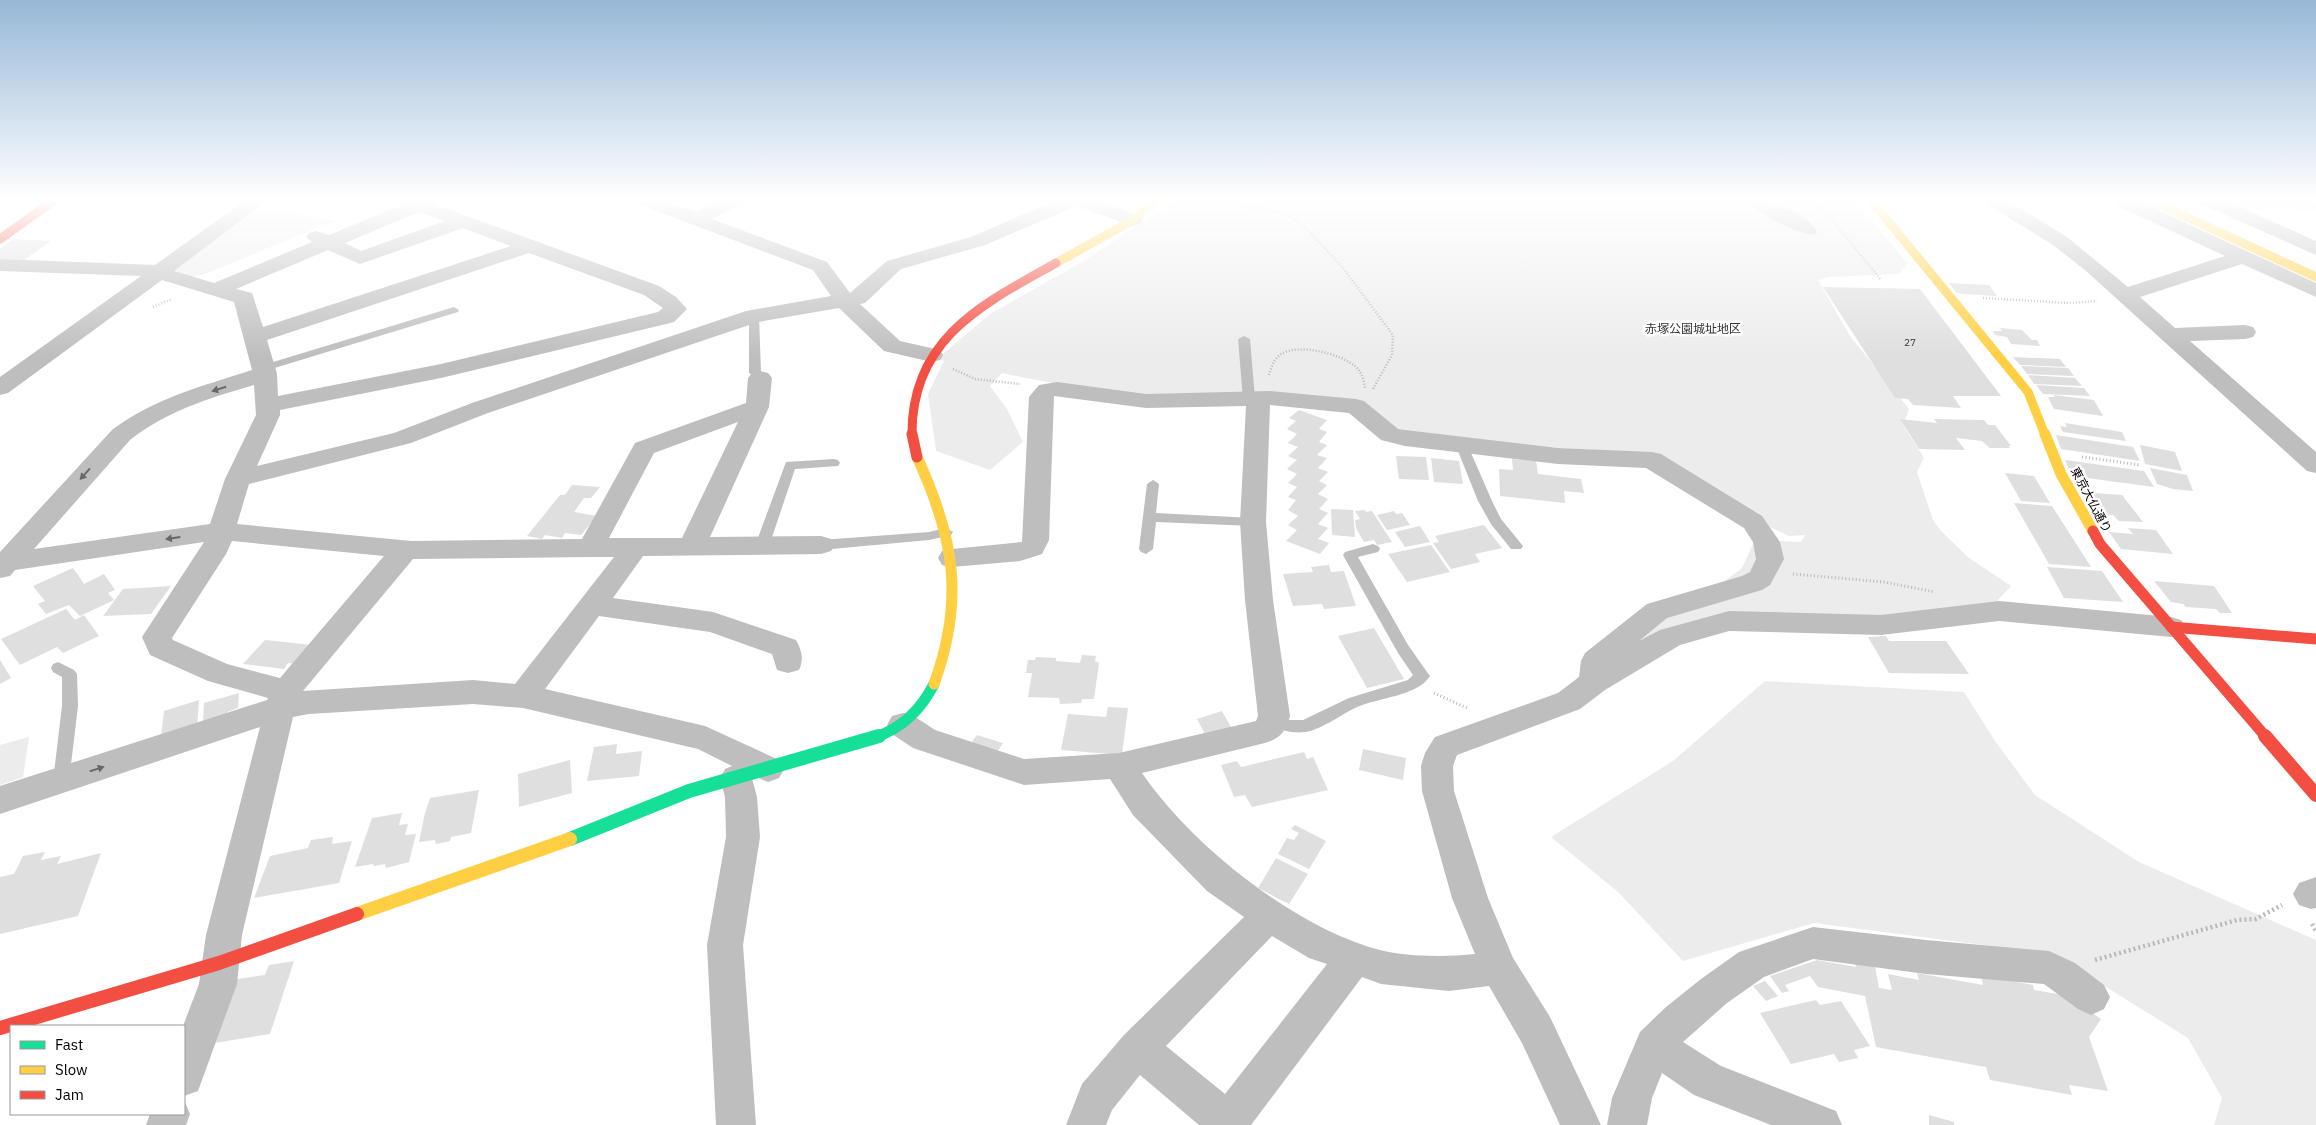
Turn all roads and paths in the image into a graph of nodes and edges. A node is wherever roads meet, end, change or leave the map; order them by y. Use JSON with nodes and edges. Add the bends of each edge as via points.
{"nodes":[{"id":1,"x":187,"y":252,"type":"edge"},
{"id":2,"x":283,"y":252,"type":"edge"},
{"id":3,"x":294,"y":252,"type":"edge"},
{"id":4,"x":346,"y":252,"type":"edge"},
{"id":5,"x":378,"y":252,"type":"edge"},
{"id":6,"x":514,"y":252,"type":"edge"},
{"id":7,"x":545,"y":252,"type":"edge"},
{"id":8,"x":782,"y":252,"type":"edge"},
{"id":9,"x":940,"y":252,"type":"edge"},
{"id":10,"x":1077,"y":252,"type":"edge"},
{"id":11,"x":1327,"y":252,"type":"edge"},
{"id":12,"x":1858,"y":252,"type":"edge"},
{"id":13,"x":1913,"y":252,"type":"edge"},
{"id":14,"x":2073,"y":252,"type":"edge"},
{"id":15,"x":2231,"y":252,"type":"edge"},
{"id":16,"x":2261,"y":252,"type":"edge"},
{"id":17,"x":2297,"y":252,"type":"edge"},
{"id":18,"x":2243,"y":257,"type":"junction"},
{"id":19,"x":2316,"y":261,"type":"edge"},
{"id":20,"x":0,"y":264,"type":"edge"},
{"id":21,"x":158,"y":272,"type":"junction"},
{"id":22,"x":2316,"y":277,"type":"edge"},
{"id":23,"x":1881,"y":280,"type":"dead end"},
{"id":24,"x":192,"y":283,"type":"junction"},
{"id":25,"x":215,"y":290,"type":"junction"},
{"id":26,"x":2316,"y":291,"type":"edge"},
{"id":27,"x":2124,"y":295,"type":"junction"},
{"id":28,"x":2014,"y":300,"type":"dead end"},
{"id":29,"x":846,"y":301,"type":"junction"},
{"id":30,"x":2093,"y":301,"type":"dead end"},
{"id":31,"x":454,"y":310,"type":"dead end"},
{"id":32,"x":754,"y":316,"type":"junction"},
{"id":33,"x":2245,"y":332,"type":"dead end"},
{"id":34,"x":2169,"y":335,"type":"junction"},
{"id":35,"x":255,"y":337,"type":"junction"},
{"id":36,"x":1244,"y":339,"type":"dead end"},
{"id":37,"x":932,"y":355,"type":"junction"},
{"id":38,"x":30,"y":366,"type":"junction"},
{"id":39,"x":264,"y":371,"type":"junction"},
{"id":40,"x":0,"y":372,"type":"edge"},
{"id":41,"x":758,"y":375,"type":"joint"},
{"id":42,"x":976,"y":379,"type":"dead end"},
{"id":43,"x":0,"y":388,"type":"edge"},
{"id":44,"x":1047,"y":390,"type":"junction"},
{"id":45,"x":1259,"y":399,"type":"junction"},
{"id":46,"x":267,"y":405,"type":"junction"},
{"id":47,"x":757,"y":406,"type":"junction"},
{"id":48,"x":1359,"y":408,"type":"junction"},
{"id":49,"x":1462,"y":446,"type":"junction"},
{"id":50,"x":2310,"y":453,"type":"edge"},
{"id":51,"x":2080,"y":456,"type":"dead end"},
{"id":52,"x":834,"y":463,"type":"dead end"},
{"id":53,"x":2141,"y":465,"type":"dead end"},
{"id":54,"x":238,"y":479,"type":"junction"},
{"id":55,"x":1153,"y":484,"type":"dead end"},
{"id":56,"x":1149,"y":517,"type":"junction"},
{"id":57,"x":1253,"y":522,"type":"junction"},
{"id":58,"x":221,"y":531,"type":"junction"},
{"id":59,"x":946,"y":532,"type":"junction"},
{"id":60,"x":820,"y":545,"type":"joint"},
{"id":61,"x":692,"y":546,"type":"junction"},
{"id":62,"x":762,"y":546,"type":"junction"},
{"id":63,"x":1516,"y":546,"type":"dead end"},
{"id":64,"x":636,"y":547,"type":"junction"},
{"id":65,"x":590,"y":548,"type":"junction"},
{"id":66,"x":406,"y":549,"type":"junction"},
{"id":67,"x":1146,"y":549,"type":"dead end"},
{"id":68,"x":1373,"y":549,"type":"dead end"},
{"id":69,"x":952,"y":558,"type":"junction"},
{"id":70,"x":1770,"y":559,"type":"junction"},
{"id":71,"x":2,"y":565,"type":"edge"},
{"id":72,"x":1943,"y":594,"type":"dead end"},
{"id":73,"x":592,"y":605,"type":"junction"},
{"id":74,"x":2171,"y":627,"type":"junction"},
{"id":75,"x":2316,"y":638,"type":"edge"},
{"id":76,"x":788,"y":662,"type":"dead end"},
{"id":77,"x":58,"y":668,"type":"dead end"},
{"id":78,"x":1594,"y":682,"type":"junction"},
{"id":79,"x":1413,"y":684,"type":"junction"},
{"id":80,"x":523,"y":696,"type":"junction"},
{"id":81,"x":283,"y":700,"type":"junction"},
{"id":82,"x":1273,"y":721,"type":"junction"},
{"id":83,"x":1502,"y":724,"type":"junction"},
{"id":84,"x":903,"y":725,"type":"junction"},
{"id":85,"x":1119,"y":766,"type":"junction"},
{"id":86,"x":752,"y":773,"type":"junction"},
{"id":87,"x":61,"y":781,"type":"junction"},
{"id":88,"x":2316,"y":795,"type":"edge"},
{"id":89,"x":0,"y":800,"type":"edge"},
{"id":90,"x":2314,"y":893,"type":"edge"},
{"id":91,"x":1268,"y":916,"type":"junction"},
{"id":92,"x":1353,"y":959,"type":"junction"},
{"id":93,"x":2087,"y":962,"type":"dead end"},
{"id":94,"x":219,"y":963,"type":"junction"},
{"id":95,"x":1499,"y":968,"type":"junction"},
{"id":96,"x":2091,"y":998,"type":"dead end"},
{"id":97,"x":10,"y":1025,"type":"edge"},
{"id":98,"x":1654,"y":1045,"type":"junction"},
{"id":99,"x":1138,"y":1048,"type":"junction"},
{"id":100,"x":185,"y":1074,"type":"edge"},
{"id":101,"x":736,"y":1125,"type":"edge"},
{"id":102,"x":1086,"y":1125,"type":"edge"},
{"id":103,"x":1581,"y":1125,"type":"edge"},
{"id":104,"x":1627,"y":1125,"type":"edge"},
{"id":105,"x":1822,"y":1125,"type":"edge"}],
"edges":[{"from":1,"to":21,"type":"street"},
{"from":2,"to":24,"type":"street"},
{"from":3,"to":25,"type":"street"},
{"from":4,"to":5,"type":"street","via":[[360,258]]},
{"from":6,"to":35,"type":"street"},
{"from":7,"to":46,"type":"street","via":[[621,282],[647,288],[669,300],[676,309],[666,317],[441,371]]},
{"from":8,"to":29,"type":"street","via":[[820,266]]},
{"from":9,"to":29,"type":"street","via":[[894,264],[857,298]]},
{"from":10,"to":37,"type":"main road","via":[[985,303],[966,318]]},
{"from":11,"to":48,"type":"path","via":[[1393,335],[1392,355]]},
{"from":12,"to":23,"type":"path"},
{"from":13,"to":74,"type":"main road","name":"東京大仏通り","via":[[2028,392],[2061,474],[2093,534]]},
{"from":14,"to":27,"type":"street"},
{"from":15,"to":18,"type":"street"},
{"from":16,"to":22,"type":"main road"},
{"from":17,"to":19,"type":"main road"},
{"from":18,"to":26,"type":"street"},
{"from":18,"to":27,"type":"street"},
{"from":20,"to":21,"type":"street"},
{"from":21,"to":24,"type":"street"},
{"from":21,"to":38,"type":"street"},
{"from":24,"to":25,"type":"street"},
{"from":25,"to":35,"type":"street","via":[[244,298]]},
{"from":27,"to":34,"type":"street"},
{"from":28,"to":30,"type":"path"},
{"from":29,"to":32,"type":"street"},
{"from":29,"to":37,"type":"street","via":[[892,346]]},
{"from":31,"to":39,"type":"lane"},
{"from":32,"to":41,"type":"lane"},
{"from":32,"to":54,"type":"street","via":[[480,408],[402,438]]},
{"from":33,"to":34,"type":"street"},
{"from":34,"to":50,"type":"street"},
{"from":35,"to":39,"type":"street"},
{"from":36,"to":45,"type":"lane"},
{"from":37,"to":59,"type":"main road","via":[[916,388],[912,428],[914,449]]},
{"from":38,"to":40,"type":"street"},
{"from":38,"to":43,"type":"street"},
{"from":39,"to":46,"type":"street"},
{"from":39,"to":71,"type":"street","one_way":true,"via":[[156,410],[137,421]]},
{"from":41,"to":47,"type":"street"},
{"from":42,"to":44,"type":"path"},
{"from":44,"to":45,"type":"street","via":[[1073,390],[1146,401]]},
{"from":44,"to":69,"type":"street","via":[[1041,397],[1036,540],[1032,548]]},
{"from":45,"to":48,"type":"street"},
{"from":45,"to":48,"type":"path","via":[[1275,359],[1283,353],[1307,351],[1329,354],[1361,370],[1366,378]]},
{"from":45,"to":57,"type":"street"},
{"from":46,"to":54,"type":"street","via":[[268,415]]},
{"from":47,"to":61,"type":"street"},
{"from":47,"to":65,"type":"street","via":[[644,448]]},
{"from":48,"to":49,"type":"street","via":[[1390,435]]},
{"from":49,"to":63,"type":"lane","via":[[1485,501]]},
{"from":49,"to":70,"type":"street","via":[[1558,456],[1652,460],[1753,522],[1766,542]]},
{"from":51,"to":53,"type":"path"},
{"from":52,"to":62,"type":"lane","via":[[790,465]]},
{"from":54,"to":58,"type":"street"},
{"from":55,"to":56,"type":"lane"},
{"from":56,"to":57,"type":"lane"},
{"from":56,"to":67,"type":"lane"},
{"from":57,"to":82,"type":"street"},
{"from":58,"to":66,"type":"street"},
{"from":58,"to":71,"type":"street","one_way":true},
{"from":58,"to":81,"type":"street","via":[[216,548],[156,637],[160,647]]},
{"from":59,"to":60,"type":"lane"},
{"from":59,"to":69,"type":"main road"},
{"from":60,"to":62,"type":"street"},
{"from":61,"to":62,"type":"street"},
{"from":61,"to":64,"type":"street"},
{"from":64,"to":65,"type":"street"},
{"from":64,"to":73,"type":"street"},
{"from":65,"to":66,"type":"street"},
{"from":66,"to":81,"type":"street"},
{"from":68,"to":79,"type":"lane","via":[[1350,555],[1422,676]]},
{"from":69,"to":84,"type":"main road","via":[[955,606],[947,648],[932,690],[914,716]]},
{"from":70,"to":72,"type":"path","via":[[1788,573],[1884,582]]},
{"from":70,"to":78,"type":"street","via":[[1760,578],[1752,583],[1657,611],[1596,661]]},
{"from":73,"to":76,"type":"street","via":[[713,622],[786,648]]},
{"from":73,"to":80,"type":"street"},
{"from":74,"to":75,"type":"main road"},
{"from":74,"to":78,"type":"street","via":[[1999,611],[1881,625],[1729,621],[1670,637]]},
{"from":74,"to":88,"type":"main road","name":"東京大仏通り"},
{"from":77,"to":87,"type":"lane","via":[[69,674],[70,706]]},
{"from":78,"to":83,"type":"street","via":[[1570,701]]},
{"from":79,"to":82,"type":"lane","via":[[1354,702],[1305,726]]},
{"from":79,"to":83,"type":"path"},
{"from":80,"to":81,"type":"street","via":[[473,692],[309,702]]},
{"from":80,"to":86,"type":"street","via":[[705,738]]},
{"from":87,"to":81,"type":"street","one_way":true},
{"from":81,"to":94,"type":"street"},
{"from":82,"to":85,"type":"street","via":[[1265,731]]},
{"from":83,"to":95,"type":"street","via":[[1446,746],[1437,766],[1438,791],[1470,898]]},
{"from":84,"to":85,"type":"street","via":[[924,739],[1024,772]]},
{"from":84,"to":86,"type":"main road","via":[[882,735]]},
{"from":85,"to":91,"type":"street","via":[[1145,805],[1219,880]]},
{"from":86,"to":94,"type":"main road","via":[[688,791],[577,836]]},
{"from":86,"to":101,"type":"street","via":[[741,797],[744,837],[725,945]]},
{"from":87,"to":89,"type":"street"},
{"from":90,"to":93,"type":"path","via":[[2294,899],[2256,919],[2237,920]]},
{"from":91,"to":92,"type":"street"},
{"from":91,"to":99,"type":"street"},
{"from":92,"to":95,"type":"street","via":[[1381,967],[1449,974]]},
{"from":92,"to":99,"type":"street","via":[[1228,1123]]},
{"from":94,"to":97,"type":"main road"},
{"from":94,"to":100,"type":"street","via":[[218,984]]},
{"from":95,"to":103,"type":"street","via":[[1536,1030]]},
{"from":96,"to":98,"type":"street","via":[[2049,968],[1813,943],[1752,964],[1714,991]]},
{"from":98,"to":104,"type":"street","via":[[1632,1098]]},
{"from":98,"to":105,"type":"street","via":[[1708,1081]]},
{"from":99,"to":102,"type":"street","via":[[1096,1098]]}]}
